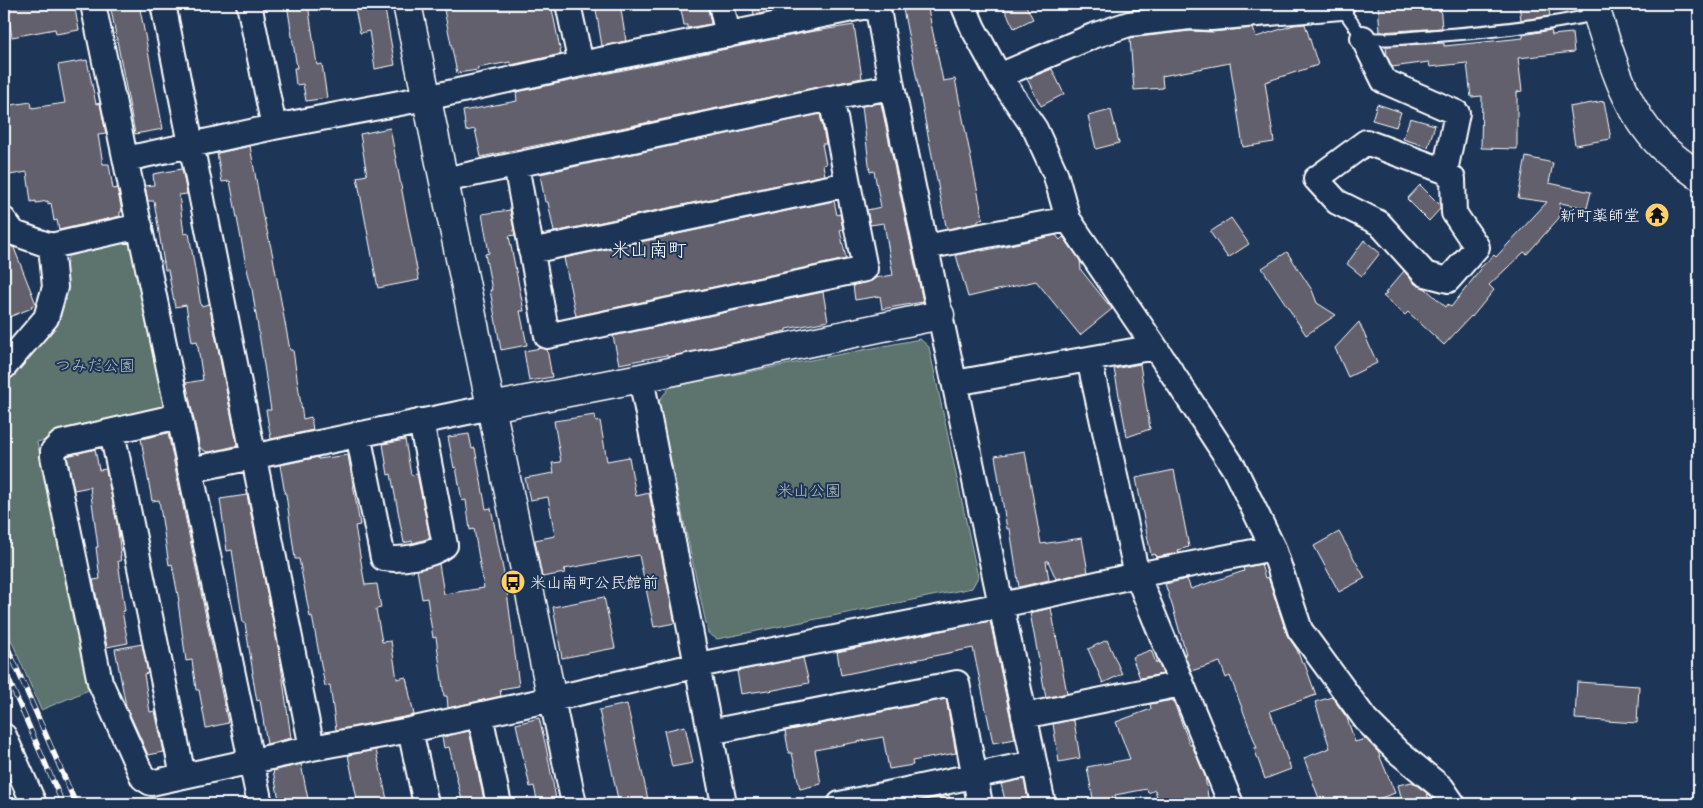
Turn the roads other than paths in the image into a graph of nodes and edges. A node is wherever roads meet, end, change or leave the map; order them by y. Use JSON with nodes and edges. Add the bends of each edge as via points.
{"nodes":[{"id":1,"x":93,"y":4,"type":"edge"},
{"id":2,"x":163,"y":4,"type":"edge"},
{"id":3,"x":249,"y":4,"type":"edge"},
{"id":4,"x":568,"y":4,"type":"edge"},
{"id":5,"x":721,"y":4,"type":"edge"},
{"id":6,"x":877,"y":4,"type":"edge"},
{"id":7,"x":963,"y":4,"type":"edge"},
{"id":8,"x":412,"y":5,"type":"edge"},
{"id":9,"x":1341,"y":5,"type":"edge"},
{"id":10,"x":1596,"y":9,"type":"edge"},
{"id":11,"x":728,"y":35,"type":"junction"},
{"id":12,"x":1363,"y":38,"type":"junction"},
{"id":13,"x":581,"y":64,"type":"junction"},
{"id":14,"x":999,"y":76,"type":"junction"},
{"id":15,"x":892,"y":87,"type":"junction"},
{"id":16,"x":426,"y":98,"type":"junction"},
{"id":17,"x":831,"y":98,"type":"junction"},
{"id":18,"x":274,"y":127,"type":"junction"},
{"id":19,"x":192,"y":144,"type":"junction"},
{"id":20,"x":126,"y":159,"type":"junction"},
{"id":21,"x":516,"y":165,"type":"junction"},
{"id":22,"x":1445,"y":171,"type":"junction"},
{"id":23,"x":1699,"y":176,"type":"edge"},
{"id":24,"x":444,"y":180,"type":"junction"},
{"id":25,"x":848,"y":184,"type":"junction"},
{"id":26,"x":1068,"y":219,"type":"junction"},
{"id":27,"x":140,"y":226,"type":"junction"},
{"id":28,"x":7,"y":229,"type":"edge"},
{"id":29,"x":51,"y":246,"type":"junction"},
{"id":30,"x":926,"y":247,"type":"junction"},
{"id":31,"x":531,"y":251,"type":"junction"},
{"id":32,"x":940,"y":315,"type":"junction"},
{"id":33,"x":1155,"y":347,"type":"junction"},
{"id":34,"x":1089,"y":359,"type":"junction"},
{"id":35,"x":4,"y":367,"type":"edge"},
{"id":36,"x":641,"y":378,"type":"junction"},
{"id":37,"x":955,"y":383,"type":"junction"},
{"id":38,"x":491,"y":407,"type":"junction"},
{"id":39,"x":179,"y":416,"type":"junction"},
{"id":40,"x":421,"y":421,"type":"junction"},
{"id":41,"x":112,"y":432,"type":"junction"},
{"id":42,"x":358,"y":434,"type":"junction"},
{"id":43,"x":254,"y":456,"type":"junction"},
{"id":44,"x":190,"y":470,"type":"junction"},
{"id":45,"x":1273,"y":548,"type":"junction"},
{"id":46,"x":1137,"y":575,"type":"junction"},
{"id":47,"x":1002,"y":605,"type":"junction"},
{"id":48,"x":698,"y":665,"type":"junction"},
{"id":49,"x":1182,"y":684,"type":"junction"},
{"id":50,"x":552,"y":699,"type":"junction"},
{"id":51,"x":480,"y":715,"type":"junction"},
{"id":52,"x":1024,"y":716,"type":"junction"},
{"id":53,"x":410,"y":730,"type":"junction"},
{"id":54,"x":710,"y":732,"type":"junction"},
{"id":55,"x":4,"y":736,"type":"edge"},
{"id":56,"x":312,"y":748,"type":"junction"},
{"id":57,"x":251,"y":761,"type":"junction"},
{"id":58,"x":1034,"y":763,"type":"junction"},
{"id":59,"x":974,"y":775,"type":"junction"},
{"id":60,"x":183,"y":776,"type":"junction"},
{"id":61,"x":34,"y":804,"type":"edge"},
{"id":62,"x":260,"y":804,"type":"edge"},
{"id":63,"x":426,"y":804,"type":"edge"},
{"id":64,"x":499,"y":804,"type":"edge"},
{"id":65,"x":574,"y":804,"type":"edge"},
{"id":66,"x":724,"y":804,"type":"edge"},
{"id":67,"x":840,"y":804,"type":"edge"},
{"id":68,"x":980,"y":804,"type":"edge"},
{"id":69,"x":1043,"y":804,"type":"edge"},
{"id":70,"x":1231,"y":804,"type":"edge"},
{"id":71,"x":1453,"y":804,"type":"edge"}],
"edges":[{"from":1,"to":20,"type":"street"},
{"from":2,"to":19,"type":"street"},
{"from":3,"to":18,"type":"street"},
{"from":4,"to":13,"type":"street"},
{"from":5,"to":11,"type":"street"},
{"from":6,"to":11,"type":"street"},
{"from":6,"to":15,"type":"street"},
{"from":7,"to":14,"type":"street"},
{"from":8,"to":16,"type":"street"},
{"from":9,"to":12,"type":"lane"},
{"from":9,"to":14,"type":"street","via":[[1129,24]]},
{"from":10,"to":12,"type":"lane","via":[[1542,24],[1460,34]]},
{"from":10,"to":23,"type":"street","via":[[1614,67],[1642,121],[1660,144]]},
{"from":11,"to":13,"type":"street"},
{"from":12,"to":22,"type":"street","via":[[1384,81],[1457,113]]},
{"from":13,"to":16,"type":"street"},
{"from":14,"to":26,"type":"street","via":[[1035,128],[1055,173]]},
{"from":15,"to":17,"type":"street"},
{"from":15,"to":30,"type":"street"},
{"from":16,"to":18,"type":"street"},
{"from":16,"to":24,"type":"street"},
{"from":17,"to":21,"type":"street"},
{"from":17,"to":25,"type":"street"},
{"from":18,"to":19,"type":"street"},
{"from":19,"to":20,"type":"street"},
{"from":19,"to":43,"type":"street"},
{"from":20,"to":27,"type":"street"},
{"from":21,"to":24,"type":"street"},
{"from":21,"to":31,"type":"street"},
{"from":22,"to":22,"type":"street","via":[[1366,142],[1316,179],[1337,202],[1379,223],[1425,274],[1448,280],[1477,247],[1454,214],[1453,179]]},
{"from":24,"to":38,"type":"street"},
{"from":25,"to":31,"type":"street"},
{"from":25,"to":31,"type":"street","via":[[865,269],[547,336]]},
{"from":26,"to":30,"type":"street"},
{"from":26,"to":33,"type":"street"},
{"from":27,"to":29,"type":"street"},
{"from":27,"to":39,"type":"street"},
{"from":28,"to":29,"type":"street"},
{"from":29,"to":35,"type":"street","via":[[55,287],[46,318]]},
{"from":30,"to":32,"type":"street"},
{"from":32,"to":36,"type":"street"},
{"from":32,"to":37,"type":"street"},
{"from":33,"to":34,"type":"street"},
{"from":33,"to":45,"type":"street","via":[[1234,468]]},
{"from":34,"to":37,"type":"street"},
{"from":34,"to":46,"type":"street"},
{"from":36,"to":38,"type":"street"},
{"from":36,"to":48,"type":"street"},
{"from":37,"to":47,"type":"street"},
{"from":38,"to":40,"type":"street"},
{"from":38,"to":50,"type":"street"},
{"from":39,"to":41,"type":"street"},
{"from":39,"to":44,"type":"street"},
{"from":40,"to":42,"type":"street"},
{"from":40,"to":42,"type":"street","via":[[445,545],[437,551],[396,560],[384,558]]},
{"from":41,"to":60,"type":"street"},
{"from":41,"to":60,"type":"street","via":[[61,443],[52,456],[100,682],[143,778],[151,783]]},
{"from":42,"to":43,"type":"street"},
{"from":43,"to":44,"type":"street"},
{"from":43,"to":56,"type":"street"},
{"from":44,"to":57,"type":"street"},
{"from":45,"to":46,"type":"street"},
{"from":45,"to":71,"type":"street","via":[[1300,630],[1366,720],[1398,752],[1442,788]]},
{"from":46,"to":47,"type":"street"},
{"from":46,"to":49,"type":"street"},
{"from":47,"to":48,"type":"street"},
{"from":47,"to":52,"type":"street"},
{"from":48,"to":50,"type":"street"},
{"from":48,"to":54,"type":"street"},
{"from":49,"to":52,"type":"street"},
{"from":49,"to":70,"type":"street"},
{"from":50,"to":51,"type":"street"},
{"from":50,"to":65,"type":"street"},
{"from":51,"to":53,"type":"street"},
{"from":51,"to":64,"type":"street"},
{"from":52,"to":58,"type":"street"},
{"from":53,"to":56,"type":"street"},
{"from":53,"to":63,"type":"street"},
{"from":54,"to":59,"type":"street","via":[[957,683]]},
{"from":54,"to":66,"type":"street"},
{"from":55,"to":61,"type":"street"},
{"from":56,"to":57,"type":"street"},
{"from":57,"to":60,"type":"street"},
{"from":57,"to":62,"type":"street"},
{"from":58,"to":59,"type":"street"},
{"from":58,"to":69,"type":"street"},
{"from":59,"to":67,"type":"street"},
{"from":59,"to":68,"type":"street"}]}
